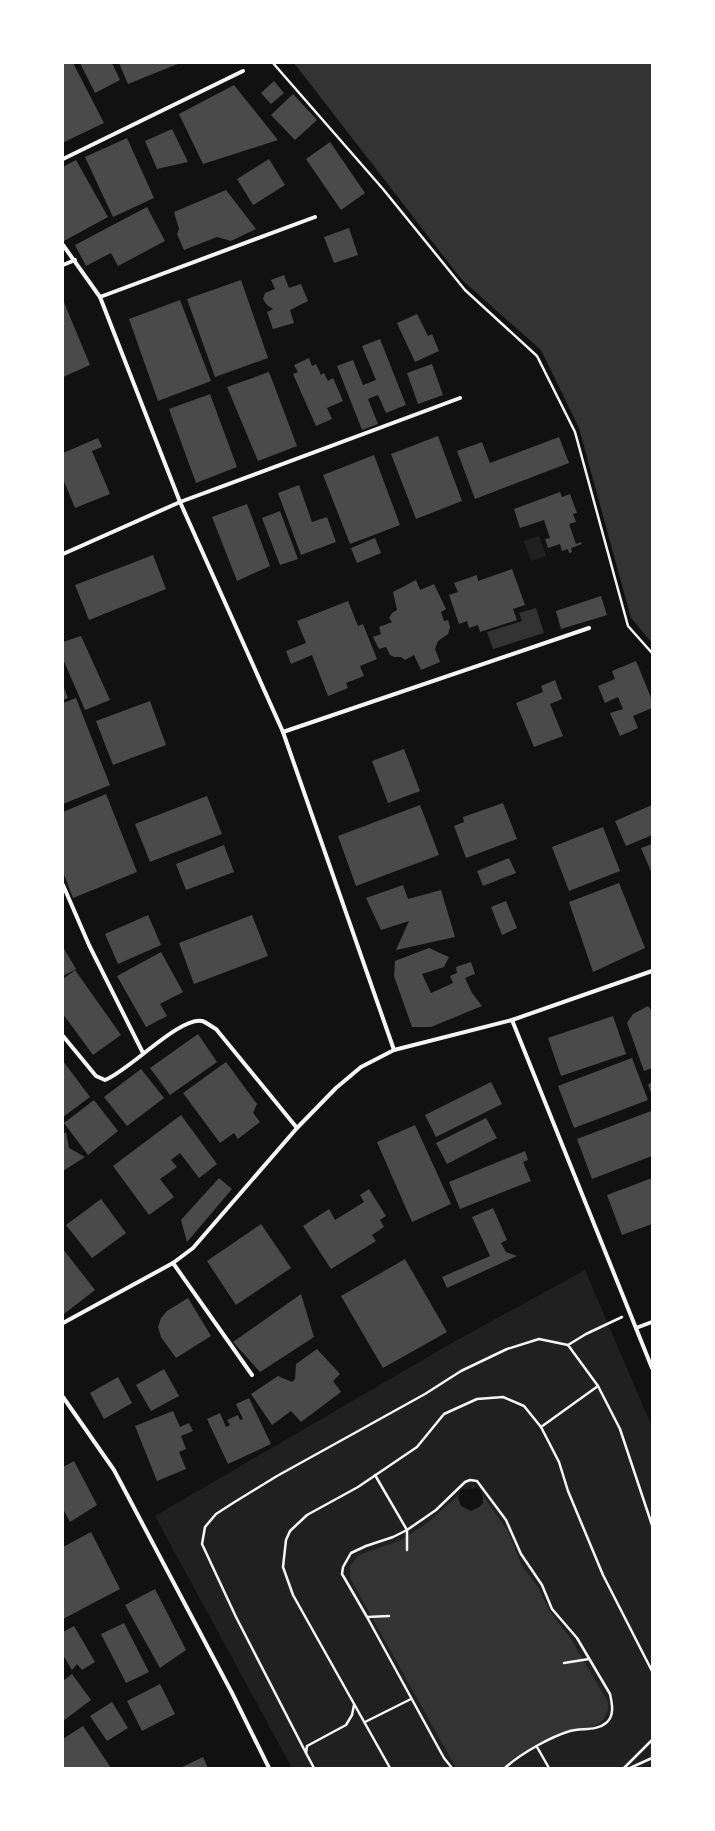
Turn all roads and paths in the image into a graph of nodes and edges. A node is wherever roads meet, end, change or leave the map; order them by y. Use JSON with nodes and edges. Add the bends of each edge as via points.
{"nodes":[{"id":1,"x":273,"y":63,"type":"edge"},
{"id":2,"x":243,"y":71,"type":"dead end"},
{"id":3,"x":63,"y":159,"type":"edge"},
{"id":4,"x":316,"y":217,"type":"dead end"},
{"id":5,"x":63,"y":245,"type":"edge"},
{"id":6,"x":75,"y":260,"type":"junction"},
{"id":7,"x":63,"y":265,"type":"edge"},
{"id":8,"x":100,"y":297,"type":"junction"},
{"id":9,"x":460,"y":398,"type":"dead end"},
{"id":10,"x":180,"y":502,"type":"junction"},
{"id":11,"x":63,"y":554,"type":"edge"},
{"id":12,"x":589,"y":628,"type":"dead end"},
{"id":13,"x":652,"y":653,"type":"edge"},
{"id":14,"x":282,"y":732,"type":"junction"},
{"id":15,"x":63,"y":885,"type":"edge"},
{"id":16,"x":652,"y":971,"type":"edge"},
{"id":17,"x":512,"y":1020,"type":"junction"},
{"id":18,"x":63,"y":1036,"type":"edge"},
{"id":19,"x":394,"y":1050,"type":"junction"},
{"id":20,"x":143,"y":1054,"type":"junction"},
{"id":21,"x":297,"y":1128,"type":"junction"},
{"id":22,"x":173,"y":1263,"type":"junction"},
{"id":23,"x":630,"y":1314,"type":"junction"},
{"id":24,"x":652,"y":1322,"type":"edge"},
{"id":25,"x":63,"y":1324,"type":"edge"},
{"id":26,"x":636,"y":1328,"type":"junction"},
{"id":27,"x":568,"y":1345,"type":"junction"},
{"id":28,"x":652,"y":1368,"type":"edge"},
{"id":29,"x":252,"y":1375,"type":"dead end"},
{"id":30,"x":598,"y":1386,"type":"junction"},
{"id":31,"x":63,"y":1397,"type":"edge"},
{"id":32,"x":541,"y":1427,"type":"junction"},
{"id":33,"x":376,"y":1475,"type":"junction"},
{"id":34,"x":652,"y":1525,"type":"edge"},
{"id":35,"x":406,"y":1530,"type":"junction"},
{"id":36,"x":407,"y":1550,"type":"dead end"},
{"id":37,"x":389,"y":1616,"type":"dead end"},
{"id":38,"x":367,"y":1617,"type":"junction"},
{"id":39,"x":589,"y":1660,"type":"junction"},
{"id":40,"x":564,"y":1663,"type":"dead end"},
{"id":41,"x":652,"y":1671,"type":"edge"},
{"id":42,"x":411,"y":1699,"type":"junction"},
{"id":43,"x":354,"y":1704,"type":"junction"},
{"id":44,"x":364,"y":1722,"type":"junction"},
{"id":45,"x":652,"y":1740,"type":"edge"},
{"id":46,"x":537,"y":1747,"type":"junction"},
{"id":47,"x":306,"y":1752,"type":"junction"},
{"id":48,"x":652,"y":1758,"type":"edge"},
{"id":49,"x":269,"y":1768,"type":"edge"},
{"id":50,"x":314,"y":1768,"type":"edge"},
{"id":51,"x":390,"y":1768,"type":"edge"},
{"id":52,"x":452,"y":1768,"type":"edge"},
{"id":53,"x":505,"y":1768,"type":"edge"},
{"id":54,"x":549,"y":1768,"type":"edge"},
{"id":55,"x":624,"y":1768,"type":"edge"},
{"id":56,"x":630,"y":1768,"type":"edge"}],
"edges":[{"from":1,"to":13,"type":"path","via":[[383,189],[465,290],[537,356],[575,432],[628,626]]},
{"from":2,"to":3,"type":"street"},
{"from":4,"to":8,"type":"street"},
{"from":5,"to":6,"type":"street"},
{"from":6,"to":7,"type":"street"},
{"from":6,"to":8,"type":"street"},
{"from":8,"to":10,"type":"street"},
{"from":9,"to":10,"type":"street"},
{"from":10,"to":11,"type":"street"},
{"from":10,"to":14,"type":"street"},
{"from":12,"to":14,"type":"street"},
{"from":14,"to":19,"type":"street"},
{"from":15,"to":20,"type":"street","via":[[89,945]]},
{"from":16,"to":17,"type":"street"},
{"from":17,"to":19,"type":"street"},
{"from":17,"to":23,"type":"street"},
{"from":18,"to":20,"type":"street","via":[[96,1076],[105,1080],[116,1075]]},
{"from":19,"to":21,"type":"street","via":[[361,1067],[336,1088]]},
{"from":20,"to":21,"type":"street","via":[[186,1023],[203,1021],[216,1029]]},
{"from":21,"to":22,"type":"street","via":[[193,1248]]},
{"from":22,"to":25,"type":"street"},
{"from":22,"to":29,"type":"street"},
{"from":23,"to":26,"type":"street"},
{"from":23,"to":27,"type":"path"},
{"from":24,"to":26,"type":"street"},
{"from":26,"to":28,"type":"street"},
{"from":27,"to":30,"type":"path"},
{"from":27,"to":47,"type":"path","via":[[539,1339],[507,1349],[461,1371],[425,1394],[277,1476],[216,1514],[205,1527],[202,1544],[236,1617]]},
{"from":30,"to":32,"type":"path"},
{"from":30,"to":34,"type":"path","via":[[620,1429]]},
{"from":31,"to":49,"type":"street","via":[[114,1470]]},
{"from":32,"to":33,"type":"path","via":[[524,1406],[503,1397],[477,1399],[444,1414],[417,1447]]},
{"from":32,"to":41,"type":"path","via":[[559,1462],[568,1491],[603,1575]]},
{"from":33,"to":35,"type":"path"},
{"from":33,"to":43,"type":"path","via":[[307,1515],[290,1531],[284,1551],[283,1566],[293,1595]]},
{"from":35,"to":36,"type":"path"},
{"from":35,"to":38,"type":"path","via":[[350,1553],[345,1562],[342,1574]]},
{"from":35,"to":39,"type":"path","via":[[436,1510],[465,1482],[477,1481],[506,1520],[521,1554],[542,1585],[552,1609],[577,1638]]},
{"from":37,"to":38,"type":"path"},
{"from":38,"to":42,"type":"path"},
{"from":39,"to":40,"type":"path"},
{"from":39,"to":46,"type":"path","via":[[610,1694],[612,1712],[607,1723],[599,1727],[570,1731]]},
{"from":42,"to":44,"type":"path"},
{"from":42,"to":52,"type":"path"},
{"from":43,"to":44,"type":"path"},
{"from":43,"to":47,"type":"path","via":[[346,1725],[307,1746]]},
{"from":44,"to":51,"type":"path"},
{"from":45,"to":55,"type":"path"},
{"from":46,"to":53,"type":"path"},
{"from":46,"to":54,"type":"path"},
{"from":47,"to":50,"type":"path"},
{"from":48,"to":56,"type":"path"}]}
